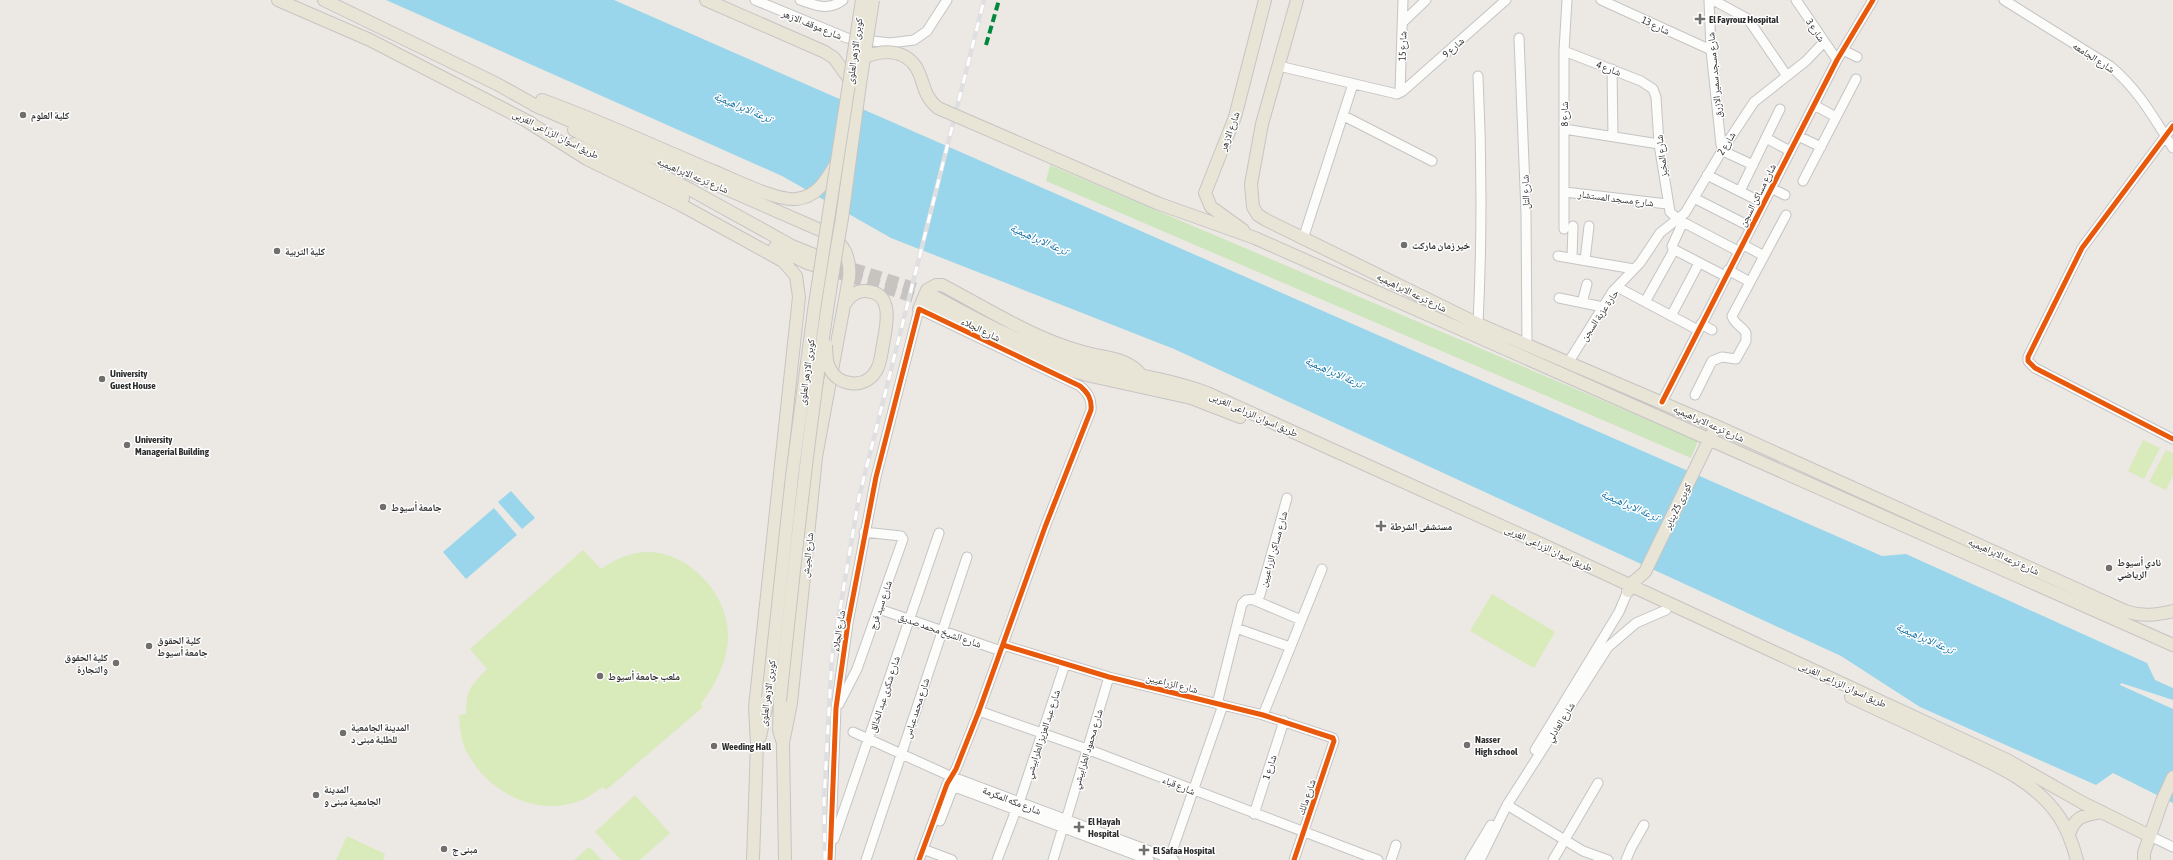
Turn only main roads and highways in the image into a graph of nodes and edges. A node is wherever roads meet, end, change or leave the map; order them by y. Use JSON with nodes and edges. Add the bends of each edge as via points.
{"nodes":[{"id":1,"x":278,"y":0,"type":"edge"},
{"id":2,"x":324,"y":0,"type":"edge"},
{"id":3,"x":706,"y":0,"type":"edge"},
{"id":4,"x":862,"y":0,"type":"edge"},
{"id":5,"x":873,"y":0,"type":"edge"},
{"id":6,"x":1265,"y":0,"type":"edge"},
{"id":7,"x":1297,"y":0,"type":"edge"},
{"id":8,"x":865,"y":57,"type":"junction"},
{"id":9,"x":850,"y":80,"type":"junction"},
{"id":10,"x":497,"y":84,"type":"junction"},
{"id":11,"x":534,"y":105,"type":"junction"},
{"id":12,"x":525,"y":120,"type":"junction"},
{"id":13,"x":837,"y":161,"type":"junction"},
{"id":14,"x":1255,"y":238,"type":"junction"},
{"id":15,"x":846,"y":252,"type":"joint"},
{"id":16,"x":927,"y":303,"type":"junction"},
{"id":17,"x":844,"y":305,"type":"junction"},
{"id":18,"x":798,"y":312,"type":"junction"},
{"id":19,"x":824,"y":320,"type":"junction"},
{"id":20,"x":840,"y":321,"type":"junction"},
{"id":21,"x":1141,"y":375,"type":"junction"},
{"id":22,"x":1603,"y":379,"type":"junction"},
{"id":23,"x":1598,"y":391,"type":"junction"},
{"id":24,"x":1716,"y":426,"type":"junction"},
{"id":25,"x":1710,"y":439,"type":"junction"},
{"id":26,"x":1997,"y":553,"type":"junction"},
{"id":27,"x":1555,"y":554,"type":"junction"},
{"id":28,"x":1992,"y":565,"type":"junction"},
{"id":29,"x":1645,"y":572,"type":"junction"},
{"id":30,"x":1629,"y":589,"type":"junction"},
{"id":31,"x":1647,"y":593,"type":"junction"},
{"id":32,"x":2173,"y":611,"type":"edge"},
{"id":33,"x":2173,"y":645,"type":"edge"},
{"id":34,"x":774,"y":700,"type":"junction"},
{"id":35,"x":783,"y":743,"type":"junction"},
{"id":36,"x":757,"y":744,"type":"junction"},
{"id":37,"x":2173,"y":777,"type":"edge"},
{"id":38,"x":2102,"y":812,"type":"junction"},
{"id":39,"x":2069,"y":835,"type":"junction"},
{"id":40,"x":2150,"y":836,"type":"junction"},
{"id":41,"x":754,"y":857,"type":"edge"},
{"id":42,"x":783,"y":857,"type":"edge"},
{"id":43,"x":2141,"y":858,"type":"edge"},
{"id":44,"x":2077,"y":860,"type":"edge"}],
"edges":[{"from":1,"to":12,"type":"main road","name":"طريق اسوان الزراعى الغربى","via":[[370,40]]},
{"from":2,"to":10,"type":"main road","name":"طريق اسوان الزراعى الغربى"},
{"from":3,"to":9,"type":"main road","via":[[825,52],[842,66]]},
{"from":4,"to":9,"type":"main road","name":"كوبرى الازهر العلوى","bridge":true},
{"from":5,"to":8,"type":"main road","name":"كوبرى الازهر العلوى","bridge":true},
{"from":6,"to":14,"type":"main road","name":"شارع الازهر","via":[[1235,117],[1205,193],[1211,207]]},
{"from":7,"to":22,"type":"main road","name":"شارع ترعه الابراهيميه","via":[[1256,153],[1251,184],[1253,207],[1258,215],[1478,324]]},
{"from":8,"to":14,"type":"main road","bridge":true,"via":[[887,51],[898,53],[916,67],[926,95],[938,108],[1157,203]]},
{"from":8,"to":19,"type":"main road","name":"كوبرى الازهر العلوى","bridge":true,"via":[[842,218]]},
{"from":9,"to":13,"type":"main road","name":"كوبرى الازهر العلوى","bridge":true},
{"from":10,"to":11,"type":"main road","name":"طريق اسوان الزراعى الغربى"},
{"from":10,"to":13,"type":"main road","via":[[591,119],[741,183],[787,199],[805,198],[820,189]]},
{"from":11,"to":12,"type":"main road","name":"طريق اسوان الزراعى الغربى","via":[[590,139],[684,186],[834,267],[793,257],[710,211]]},
{"from":11,"to":15,"type":"main road","name":"شارع ترعه الابراهيميه","via":[[818,229],[834,238]]},
{"from":12,"to":18,"type":"main road","via":[[587,159],[683,206],[777,257],[788,265],[796,276],[799,290]]},
{"from":13,"to":34,"type":"main road","name":"كوبرى الازهر العلوى","bridge":true,"via":[[792,476]]},
{"from":14,"to":23,"type":"main road","name":"شارع ترعه الابراهيميه"},
{"from":15,"to":17,"type":"main road","name":"شارع الجيش","via":[[850,268]]},
{"from":16,"to":21,"type":"main road","name":"طريق اسوان الزراعى الغربى","via":[[1037,348],[1081,362]]},
{"from":16,"to":21,"type":"main road","via":[[926,290],[936,285],[942,286],[1026,330],[1082,352],[1127,362]]},
{"from":16,"to":27,"type":"main road","name":"طريق اسوان الزراعى الغربى","via":[[1052,365],[1181,395],[1212,405]]},
{"from":17,"to":19,"type":"main road","bridge":true,"via":[[848,298],[863,291],[871,291],[883,299],[888,312],[879,366],[866,381],[853,384],[835,376],[828,365]]},
{"from":17,"to":20,"type":"main road","name":"شارع الجيش"},
{"from":18,"to":20,"type":"main road","via":[[809,332],[816,335],[830,332]]},
{"from":18,"to":36,"type":"main road","via":[[756,696]]},
{"from":19,"to":34,"type":"main road","name":"كوبرى الازهر العلوى","bridge":true},
{"from":20,"to":35,"type":"main road","name":"شارع الجيش","via":[[816,457],[791,703]]},
{"from":21,"to":27,"type":"main road","name":"طريق اسوان الزراعى الغربى","via":[[1207,393]]},
{"from":22,"to":23,"type":"main road"},
{"from":22,"to":24,"type":"main road","name":"شارع ترعه الابراهيميه"},
{"from":23,"to":25,"type":"main road","name":"شارع ترعه الابراهيميه"},
{"from":24,"to":25,"type":"main road","name":"كوبرى 25 يناير"},
{"from":24,"to":26,"type":"main road","name":"شارع ترعه الابراهيميه"},
{"from":25,"to":28,"type":"main road","name":"شارع ترعه الابراهيميه"},
{"from":25,"to":29,"type":"main road","name":"كوبرى 25 يناير"},
{"from":26,"to":28,"type":"main road"},
{"from":26,"to":32,"type":"main road","name":"شارع ترعه الابراهيميه","via":[[2137,615],[2149,616]]},
{"from":27,"to":30,"type":"main road","name":"طريق اسوان الزراعى الغربى"},
{"from":28,"to":33,"type":"main road","name":"شارع ترعه الابراهيميه"},
{"from":29,"to":30,"type":"main road","name":"كوبرى 25 يناير"},
{"from":29,"to":31,"type":"main road"},
{"from":30,"to":31,"type":"main road","name":"طريق اسوان الزراعى الغربى"},
{"from":30,"to":39,"type":"main road","name":"طريق اسوان الزراعى الغربى","via":[[1666,610],[2004,769],[2039,794],[2060,817]]},
{"from":31,"to":38,"type":"main road","name":"طريق اسوان الزراعى الغربى","via":[[2007,760]]},
{"from":34,"to":35,"type":"main road","name":"كوبرى الازهر العلوى"},
{"from":34,"to":36,"type":"main road","name":"كوبرى الازهر العلوى"},
{"from":35,"to":42,"type":"main road","name":"شارع الجيش"},
{"from":36,"to":41,"type":"main road"},
{"from":37,"to":40,"type":"main road"},
{"from":38,"to":39,"type":"main road","via":[[2078,819],[2072,825]]},
{"from":38,"to":40,"type":"main road","name":"طريق اسوان الزراعى الغربى"},
{"from":39,"to":44,"type":"main road","name":"طريق اسوان الزراعى الغربى"},
{"from":40,"to":43,"type":"main road"}]}
